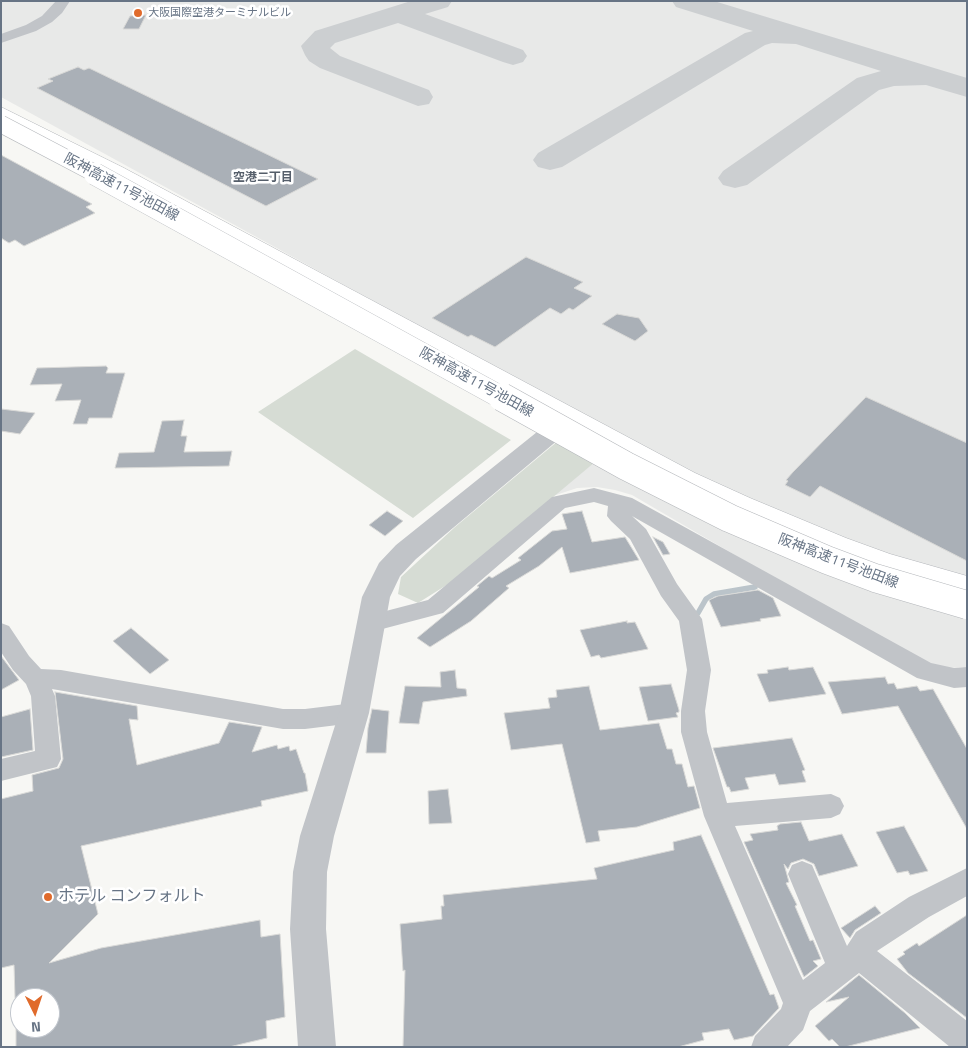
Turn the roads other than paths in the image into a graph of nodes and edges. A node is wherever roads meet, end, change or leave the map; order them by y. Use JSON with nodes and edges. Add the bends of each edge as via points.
{"nodes":[{"id":1,"x":64,"y":1,"type":"edge"},
{"id":2,"x":1,"y":39,"type":"edge"},
{"id":3,"x":1,"y":112,"type":"edge"},
{"id":4,"x":1,"y":118,"type":"edge"},
{"id":5,"x":1,"y":124,"type":"edge"},
{"id":6,"x":618,"y":501,"type":"junction"},
{"id":7,"x":967,"y":587,"type":"edge"},
{"id":8,"x":967,"y":605,"type":"edge"},
{"id":9,"x":371,"y":623,"type":"junction"},
{"id":10,"x":1,"y":632,"type":"edge"},
{"id":11,"x":967,"y":677,"type":"edge"},
{"id":12,"x":35,"y":678,"type":"junction"},
{"id":13,"x":354,"y":713,"type":"junction"},
{"id":14,"x":1,"y":770,"type":"edge"},
{"id":15,"x":832,"y":806,"type":"dead end"},
{"id":16,"x":717,"y":816,"type":"junction"},
{"id":17,"x":802,"y":874,"type":"dead end"},
{"id":18,"x":967,"y":881,"type":"edge"},
{"id":19,"x":850,"y":962,"type":"junction"},
{"id":20,"x":799,"y":1001,"type":"junction"},
{"id":21,"x":967,"y":1041,"type":"edge"},
{"id":22,"x":318,"y":1047,"type":"edge"},
{"id":23,"x":766,"y":1047,"type":"edge"}],
"edges":[{"from":1,"to":2,"type":"street","via":[[47,19]]},
{"from":3,"to":7,"type":"highway","name":"阪神高速11号池田線","via":[[686,479],[836,545]]},
{"from":4,"to":9,"type":"street","via":[[563,423],[406,552],[382,583]]},
{"from":5,"to":8,"type":"highway","name":"阪神高速11号池田線","bridge":true,"via":[[675,492],[827,560]]},
{"from":6,"to":9,"type":"street","via":[[594,495],[559,502],[435,607]]},
{"from":6,"to":11,"type":"street","via":[[625,502],[925,671],[954,678]]},
{"from":6,"to":16,"type":"street","via":[[618,516],[638,534],[693,629],[699,670],[693,711],[694,732]]},
{"from":9,"to":13,"type":"street"},
{"from":10,"to":12,"type":"street"},
{"from":12,"to":13,"type":"street","via":[[282,719]]},
{"from":12,"to":14,"type":"street","via":[[43,696],[48,759]]},
{"from":13,"to":22,"type":"street","via":[[317,836],[310,872],[308,930]]},
{"from":15,"to":16,"type":"street"},
{"from":16,"to":20,"type":"street","via":[[789,986]]},
{"from":17,"to":19,"type":"street"},
{"from":18,"to":19,"type":"street","via":[[919,907],[866,942]]},
{"from":19,"to":20,"type":"street"},
{"from":19,"to":21,"type":"street"},
{"from":20,"to":23,"type":"street","via":[[792,1018]]}]}
